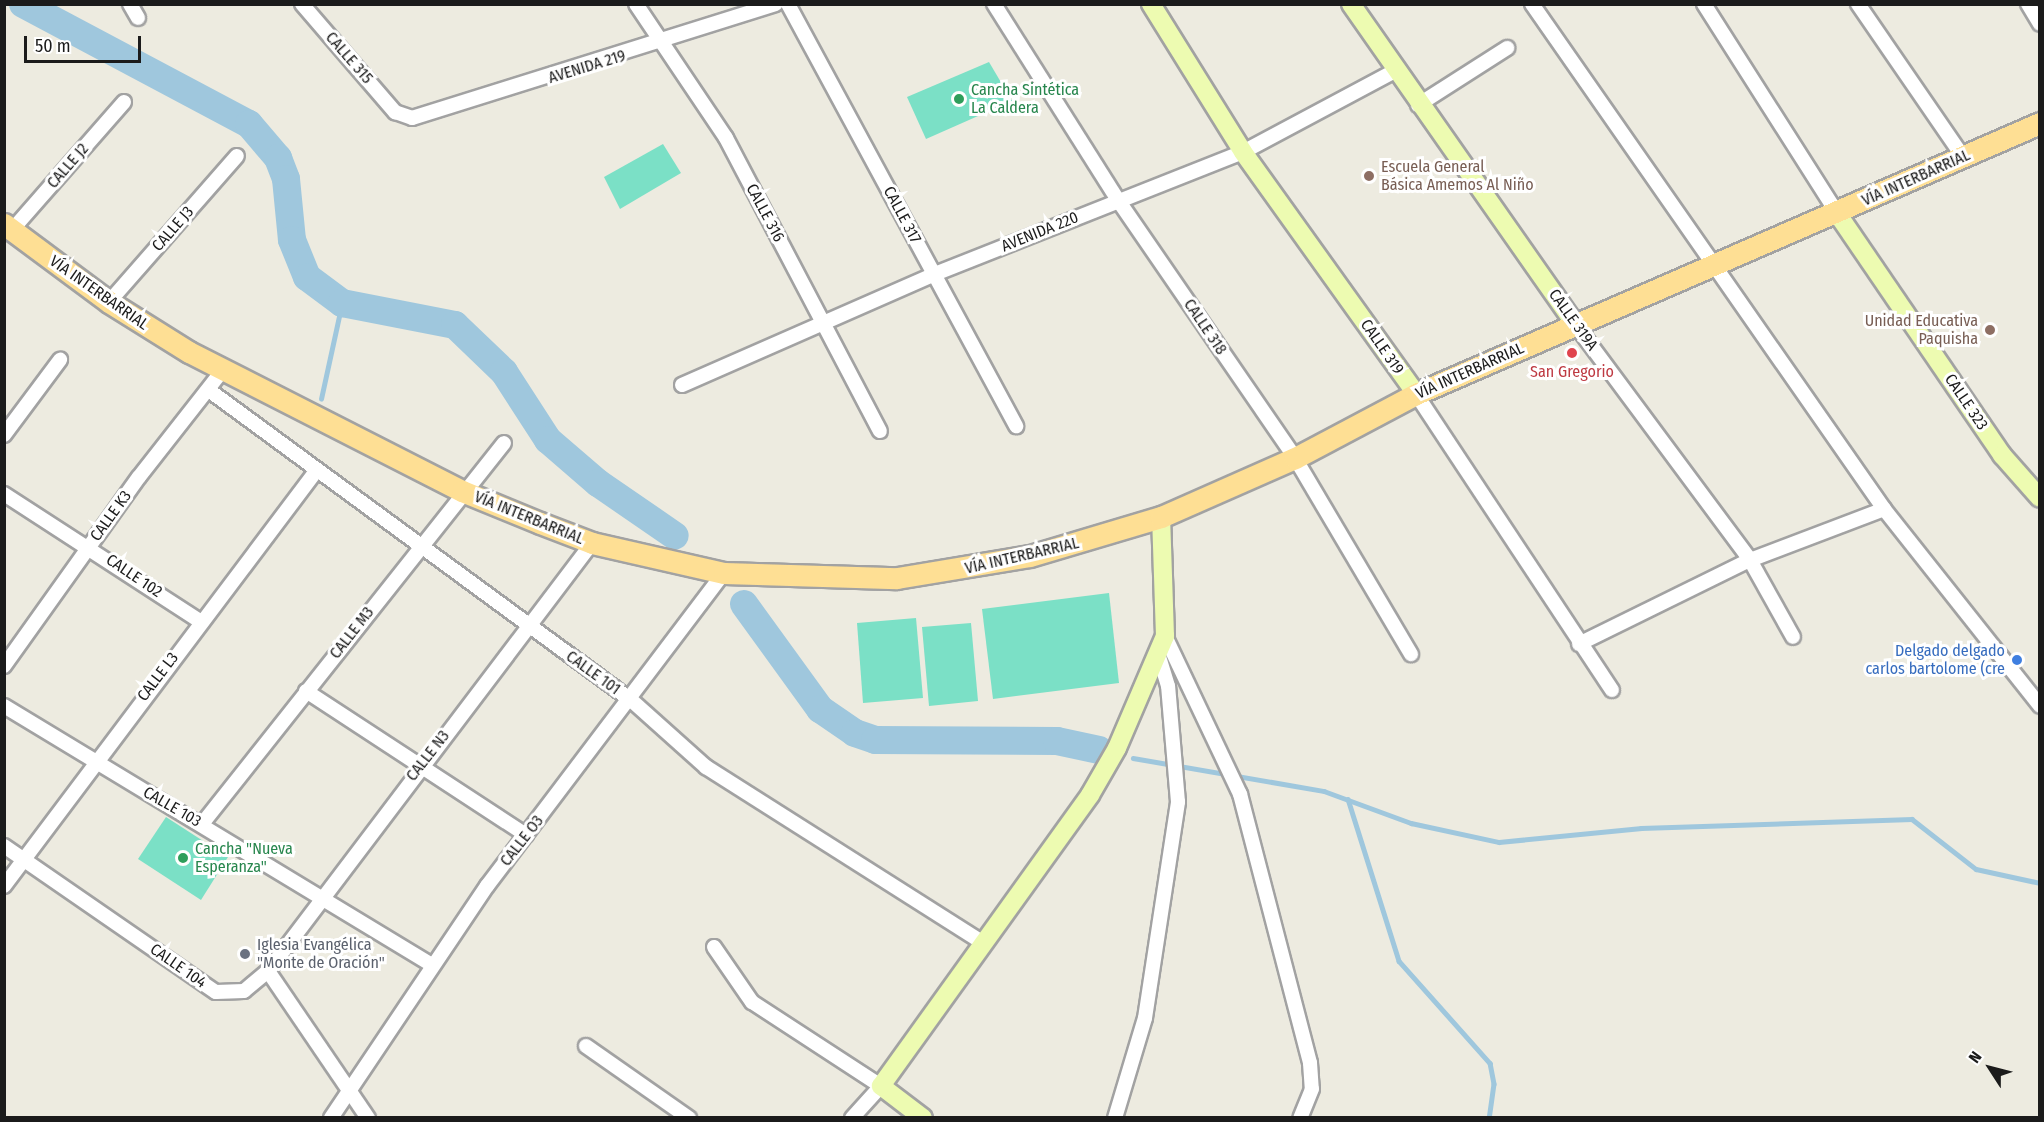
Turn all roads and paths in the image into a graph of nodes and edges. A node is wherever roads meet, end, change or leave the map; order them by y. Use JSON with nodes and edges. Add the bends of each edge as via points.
{"nodes":[{"id":1,"x":130,"y":4,"type":"edge"},
{"id":2,"x":302,"y":4,"type":"edge"},
{"id":3,"x":636,"y":4,"type":"edge"},
{"id":4,"x":776,"y":4,"type":"edge"},
{"id":5,"x":788,"y":4,"type":"edge"},
{"id":6,"x":994,"y":4,"type":"edge"},
{"id":7,"x":1151,"y":4,"type":"edge"},
{"id":8,"x":1351,"y":4,"type":"edge"},
{"id":9,"x":1532,"y":4,"type":"edge"},
{"id":10,"x":1704,"y":4,"type":"edge"},
{"id":11,"x":1858,"y":4,"type":"edge"},
{"id":12,"x":2028,"y":4,"type":"edge"},
{"id":13,"x":138,"y":18,"type":"dead end"},
{"id":14,"x":2040,"y":24,"type":"edge"},
{"id":15,"x":662,"y":43,"type":"junction"},
{"id":16,"x":1507,"y":48,"type":"dead end"},
{"id":17,"x":1395,"y":72,"type":"junction"},
{"id":18,"x":124,"y":102,"type":"dead end"},
{"id":19,"x":1418,"y":105,"type":"junction"},
{"id":20,"x":395,"y":112,"type":"joint"},
{"id":21,"x":2040,"y":123,"type":"edge"},
{"id":22,"x":1243,"y":152,"type":"junction"},
{"id":23,"x":237,"y":156,"type":"dead end"},
{"id":24,"x":1964,"y":158,"type":"junction"},
{"id":25,"x":1118,"y":200,"type":"junction"},
{"id":26,"x":1837,"y":213,"type":"junction"},
{"id":27,"x":8,"y":227,"type":"edge"},
{"id":28,"x":1713,"y":266,"type":"junction"},
{"id":29,"x":935,"y":274,"type":"junction"},
{"id":30,"x":109,"y":302,"type":"junction"},
{"id":31,"x":1575,"y":324,"type":"junction"},
{"id":32,"x":824,"y":325,"type":"junction"},
{"id":33,"x":60,"y":360,"type":"dead end"},
{"id":34,"x":222,"y":371,"type":"junction"},
{"id":35,"x":682,"y":385,"type":"dead end"},
{"id":36,"x":210,"y":391,"type":"junction"},
{"id":37,"x":1416,"y":394,"type":"junction"},
{"id":38,"x":1016,"y":426,"type":"dead end"},
{"id":39,"x":880,"y":431,"type":"dead end"},
{"id":40,"x":4,"y":435,"type":"edge"},
{"id":41,"x":504,"y":443,"type":"dead end"},
{"id":42,"x":1295,"y":458,"type":"junction"},
{"id":43,"x":316,"y":471,"type":"junction"},
{"id":44,"x":462,"y":491,"type":"junction"},
{"id":45,"x":4,"y":495,"type":"edge"},
{"id":46,"x":2040,"y":498,"type":"edge"},
{"id":47,"x":1884,"y":509,"type":"junction"},
{"id":48,"x":1161,"y":517,"type":"junction"},
{"id":49,"x":592,"y":543,"type":"junction"},
{"id":50,"x":89,"y":546,"type":"junction"},
{"id":51,"x":420,"y":547,"type":"junction"},
{"id":52,"x":1750,"y":560,"type":"junction"},
{"id":53,"x":724,"y":573,"type":"junction"},
{"id":54,"x":201,"y":622,"type":"junction"},
{"id":55,"x":529,"y":626,"type":"junction"},
{"id":56,"x":1793,"y":637,"type":"dead end"},
{"id":57,"x":1162,"y":644,"type":"junction"},
{"id":58,"x":1579,"y":644,"type":"junction"},
{"id":59,"x":1411,"y":654,"type":"dead end"},
{"id":60,"x":4,"y":666,"type":"edge"},
{"id":61,"x":1612,"y":690,"type":"dead end"},
{"id":62,"x":306,"y":691,"type":"junction"},
{"id":63,"x":631,"y":700,"type":"junction"},
{"id":64,"x":4,"y":706,"type":"edge"},
{"id":65,"x":2040,"y":706,"type":"edge"},
{"id":66,"x":94,"y":762,"type":"junction"},
{"id":67,"x":420,"y":766,"type":"junction"},
{"id":68,"x":202,"y":824,"type":"junction"},
{"id":69,"x":526,"y":836,"type":"junction"},
{"id":70,"x":4,"y":846,"type":"edge"},
{"id":71,"x":24,"y":860,"type":"junction"},
{"id":72,"x":4,"y":886,"type":"edge"},
{"id":73,"x":321,"y":897,"type":"junction"},
{"id":74,"x":983,"y":943,"type":"junction"},
{"id":75,"x":714,"y":947,"type":"dead end"},
{"id":76,"x":432,"y":965,"type":"junction"},
{"id":77,"x":267,"y":971,"type":"junction"},
{"id":78,"x":586,"y":1046,"type":"dead end"},
{"id":79,"x":881,"y":1086,"type":"junction"},
{"id":80,"x":350,"y":1092,"type":"junction"},
{"id":81,"x":331,"y":1118,"type":"edge"},
{"id":82,"x":368,"y":1118,"type":"edge"},
{"id":83,"x":689,"y":1118,"type":"edge"},
{"id":84,"x":852,"y":1118,"type":"edge"},
{"id":85,"x":923,"y":1118,"type":"edge"},
{"id":86,"x":1115,"y":1118,"type":"edge"},
{"id":87,"x":1300,"y":1118,"type":"edge"}],
"edges":[{"from":1,"to":13,"type":"street"},
{"from":2,"to":20,"type":"street","name":"CALLE 315"},
{"from":3,"to":15,"type":"street","name":"CALLE 316"},
{"from":4,"to":15,"type":"street","name":"AVENIDA 219"},
{"from":5,"to":29,"type":"street","name":"CALLE 317"},
{"from":6,"to":25,"type":"street","name":"CALLE 318"},
{"from":7,"to":22,"type":"street","name":"CALLE 319"},
{"from":8,"to":17,"type":"street","name":"CALLE 319A"},
{"from":9,"to":28,"type":"street"},
{"from":10,"to":26,"type":"street"},
{"from":11,"to":24,"type":"street"},
{"from":12,"to":14,"type":"street"},
{"from":15,"to":20,"type":"street","name":"AVENIDA 219","via":[[433,113],[412,118]]},
{"from":15,"to":32,"type":"street","name":"CALLE 316","via":[[726,138]]},
{"from":16,"to":19,"type":"street"},
{"from":17,"to":19,"type":"street","name":"CALLE 319A"},
{"from":17,"to":22,"type":"street","name":"AVENIDA 220"},
{"from":18,"to":27,"type":"street","name":"CALLE J2"},
{"from":19,"to":31,"type":"street","name":"CALLE 319A"},
{"from":21,"to":24,"type":"main road","name":"VÍA INTERBARRIAL"},
{"from":22,"to":25,"type":"street","name":"AVENIDA 220"},
{"from":22,"to":37,"type":"street","name":"CALLE 319"},
{"from":23,"to":30,"type":"street","name":"CALLE J3"},
{"from":24,"to":26,"type":"main road","name":"VÍA INTERBARRIAL"},
{"from":25,"to":29,"type":"street","name":"AVENIDA 220"},
{"from":25,"to":42,"type":"street","name":"CALLE 318"},
{"from":26,"to":28,"type":"main road","name":"VÍA INTERBARRIAL"},
{"from":26,"to":46,"type":"street","name":"CALLE 323","via":[[2002,455]]},
{"from":27,"to":30,"type":"main road","name":"VÍA INTERBARRIAL"},
{"from":28,"to":31,"type":"main road","name":"VÍA INTERBARRIAL"},
{"from":28,"to":47,"type":"street"},
{"from":29,"to":32,"type":"street","name":"AVENIDA 220"},
{"from":29,"to":38,"type":"street","name":"CALLE 317"},
{"from":30,"to":34,"type":"main road","name":"VÍA INTERBARRIAL"},
{"from":31,"to":37,"type":"main road","name":"VÍA INTERBARRIAL"},
{"from":31,"to":52,"type":"street","name":"CALLE 319A"},
{"from":32,"to":35,"type":"street","name":"AVENIDA 220"},
{"from":32,"to":39,"type":"street","name":"CALLE 316"},
{"from":33,"to":40,"type":"street"},
{"from":34,"to":36,"type":"street","name":"CALLE K3"},
{"from":34,"to":44,"type":"main road","name":"VÍA INTERBARRIAL"},
{"from":36,"to":43,"type":"street","name":"CALLE 101"},
{"from":36,"to":50,"type":"street","name":"CALLE K3"},
{"from":37,"to":42,"type":"main road","name":"VÍA INTERBARRIAL"},
{"from":37,"to":58,"type":"street","name":"CALLE 319"},
{"from":41,"to":44,"type":"street","name":"CALLE M3"},
{"from":42,"to":48,"type":"main road","name":"VÍA INTERBARRIAL"},
{"from":42,"to":59,"type":"street","name":"CALLE 318"},
{"from":43,"to":51,"type":"street","name":"CALLE 101"},
{"from":43,"to":54,"type":"street","name":"CALLE L3"},
{"from":44,"to":49,"type":"main road","name":"VÍA INTERBARRIAL"},
{"from":44,"to":51,"type":"street","name":"CALLE M3"},
{"from":45,"to":50,"type":"street","name":"CALLE 102"},
{"from":47,"to":52,"type":"street"},
{"from":47,"to":65,"type":"street"},
{"from":48,"to":53,"type":"main road","name":"VÍA INTERBARRIAL","via":[[1096,539],[963,570],[831,579]]},
{"from":48,"to":57,"type":"street"},
{"from":49,"to":53,"type":"main road","name":"VÍA INTERBARRIAL"},
{"from":49,"to":55,"type":"street","name":"CALLE N3"},
{"from":50,"to":54,"type":"street","name":"CALLE 102"},
{"from":50,"to":60,"type":"street","name":"CALLE K3"},
{"from":51,"to":55,"type":"street","name":"CALLE 101"},
{"from":51,"to":62,"type":"street","name":"CALLE M3"},
{"from":52,"to":56,"type":"street","name":"CALLE 319A"},
{"from":52,"to":58,"type":"street"},
{"from":53,"to":63,"type":"street","name":"CALLE O3"},
{"from":54,"to":66,"type":"street","name":"CALLE L3"},
{"from":55,"to":63,"type":"street","name":"CALLE 101"},
{"from":55,"to":67,"type":"street","name":"CALLE N3"},
{"from":57,"to":74,"type":"street","via":[[1105,772]]},
{"from":57,"to":86,"type":"street","via":[[1178,802],[1145,1018]]},
{"from":57,"to":87,"type":"street","via":[[1228,764],[1240,794],[1310,1063],[1312,1089]]},
{"from":58,"to":61,"type":"street","name":"CALLE 319"},
{"from":62,"to":67,"type":"street"},
{"from":62,"to":68,"type":"street","name":"CALLE M3"},
{"from":63,"to":69,"type":"street","name":"CALLE O3"},
{"from":63,"to":74,"type":"street","name":"CALLE 101","via":[[706,767]]},
{"from":64,"to":66,"type":"street","name":"CALLE 103"},
{"from":66,"to":68,"type":"street","name":"CALLE 103"},
{"from":66,"to":71,"type":"street","name":"CALLE L3"},
{"from":67,"to":69,"type":"street"},
{"from":67,"to":73,"type":"street","name":"CALLE N3"},
{"from":68,"to":73,"type":"street","name":"CALLE 103"},
{"from":69,"to":76,"type":"street","name":"CALLE O3"},
{"from":70,"to":71,"type":"street","name":"CALLE 104"},
{"from":71,"to":72,"type":"street","name":"CALLE L3"},
{"from":71,"to":77,"type":"street","name":"CALLE 104","via":[[216,992],[244,991]]},
{"from":73,"to":76,"type":"street","name":"CALLE 103"},
{"from":73,"to":77,"type":"street","name":"CALLE N3"},
{"from":74,"to":79,"type":"street"},
{"from":75,"to":79,"type":"street","via":[[752,1002]]},
{"from":76,"to":80,"type":"street","name":"CALLE O3"},
{"from":77,"to":80,"type":"street"},
{"from":78,"to":83,"type":"street"},
{"from":79,"to":84,"type":"street"},
{"from":79,"to":85,"type":"street"},
{"from":80,"to":81,"type":"street","name":"CALLE O3"},
{"from":80,"to":82,"type":"street"}]}
